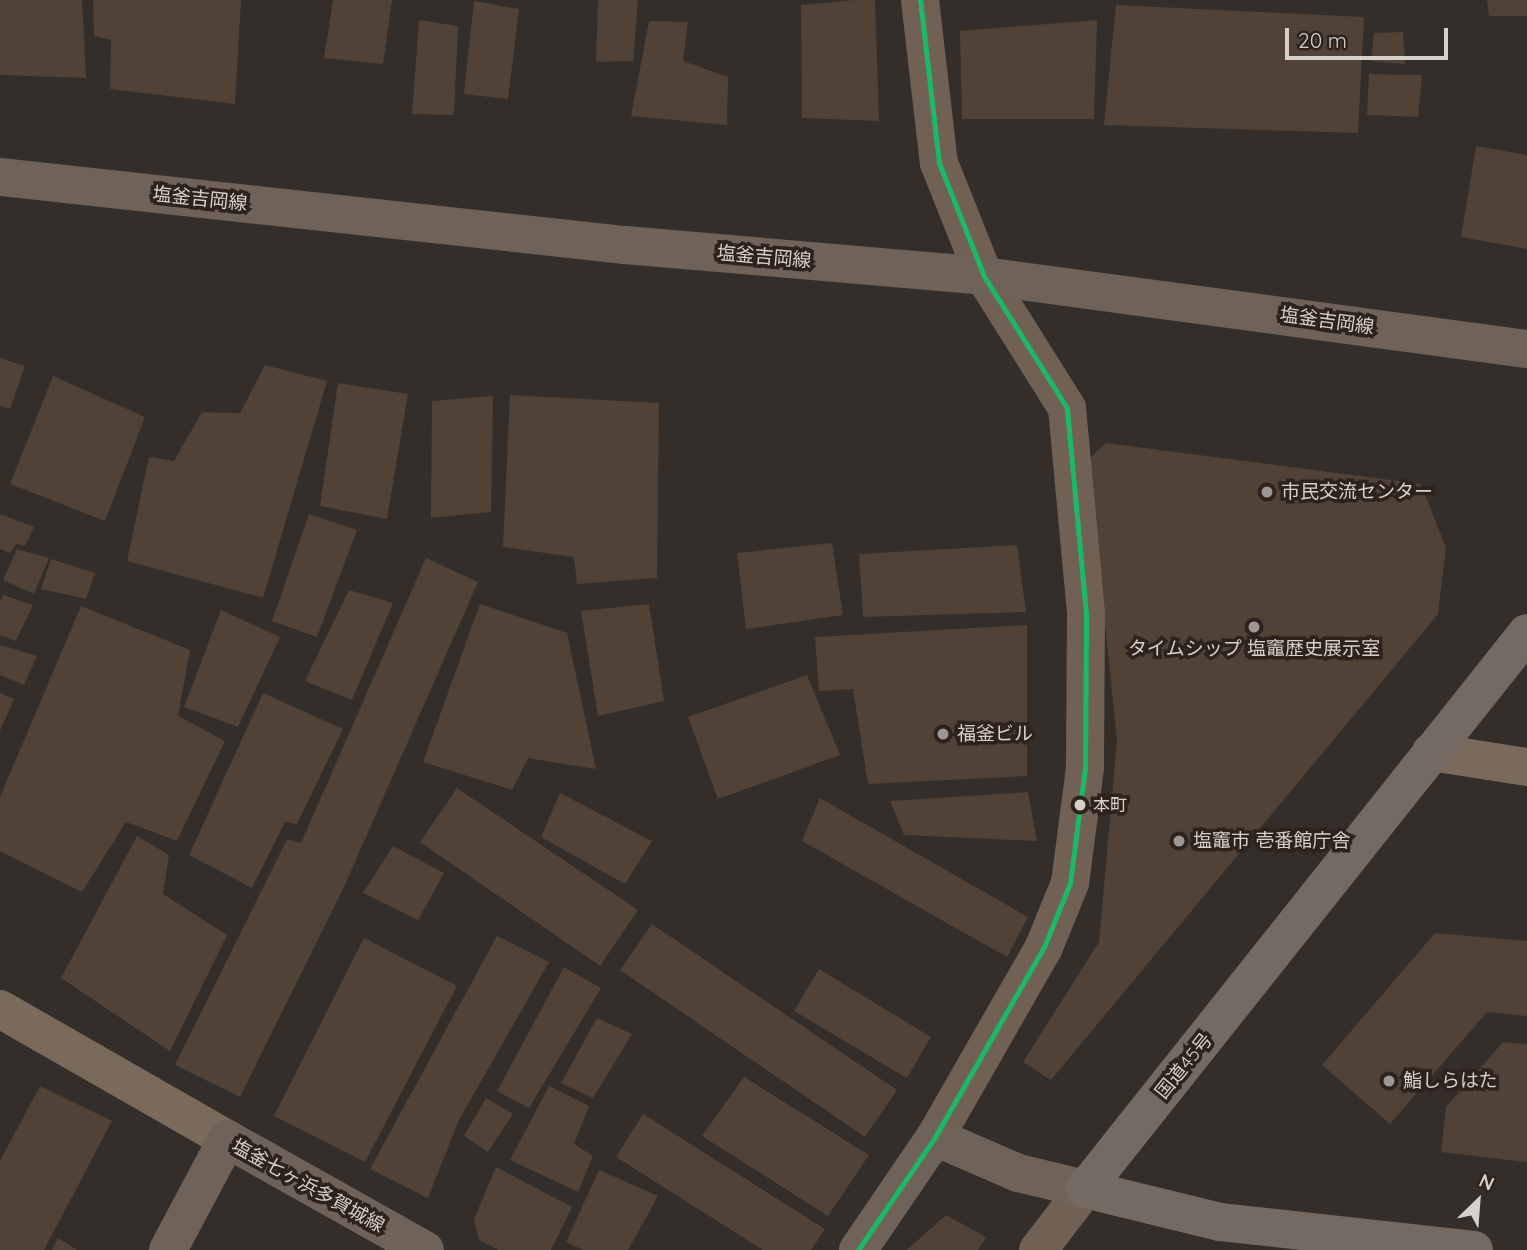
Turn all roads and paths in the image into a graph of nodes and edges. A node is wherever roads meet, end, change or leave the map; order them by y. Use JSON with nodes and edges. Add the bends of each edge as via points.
{"nodes":[{"id":1,"x":920,"y":0,"type":"edge"},
{"id":2,"x":0,"y":177,"type":"edge"},
{"id":3,"x":985,"y":276,"type":"junction"},
{"id":4,"x":1527,"y":349,"type":"edge"},
{"id":5,"x":1527,"y":633,"type":"edge"},
{"id":6,"x":1431,"y":752,"type":"junction"},
{"id":7,"x":1527,"y":767,"type":"edge"},
{"id":8,"x":0,"y":1009,"type":"edge"},
{"id":9,"x":935,"y":1137,"type":"junction"},
{"id":10,"x":227,"y":1139,"type":"junction"},
{"id":11,"x":1085,"y":1189,"type":"junction"},
{"id":12,"x":168,"y":1250,"type":"edge"},
{"id":13,"x":425,"y":1250,"type":"edge"},
{"id":14,"x":858,"y":1250,"type":"edge"},
{"id":15,"x":1038,"y":1250,"type":"edge"},
{"id":16,"x":1474,"y":1250,"type":"edge"}],
"edges":[{"from":1,"to":3,"type":"street","via":[[939,163]]},
{"from":2,"to":3,"type":"main road","name":"塩釜吉岡線","via":[[625,245]]},
{"from":3,"to":4,"type":"main road","name":"塩釜吉岡線"},
{"from":3,"to":9,"type":"street","via":[[1067,408],[1086,614],[1085,768],[1070,883],[1049,935]]},
{"from":5,"to":6,"type":"highway","name":"国道45号"},
{"from":6,"to":7,"type":"street"},
{"from":6,"to":11,"type":"highway","name":"国道45号"},
{"from":8,"to":10,"type":"street"},
{"from":9,"to":11,"type":"main road","via":[[1018,1173]]},
{"from":9,"to":14,"type":"main road"},
{"from":10,"to":12,"type":"main road","name":"塩釜七ヶ浜多賀城線"},
{"from":10,"to":13,"type":"main road","name":"塩釜七ヶ浜多賀城線"},
{"from":11,"to":15,"type":"street"},
{"from":11,"to":16,"type":"highway","via":[[1220,1222]]}]}
